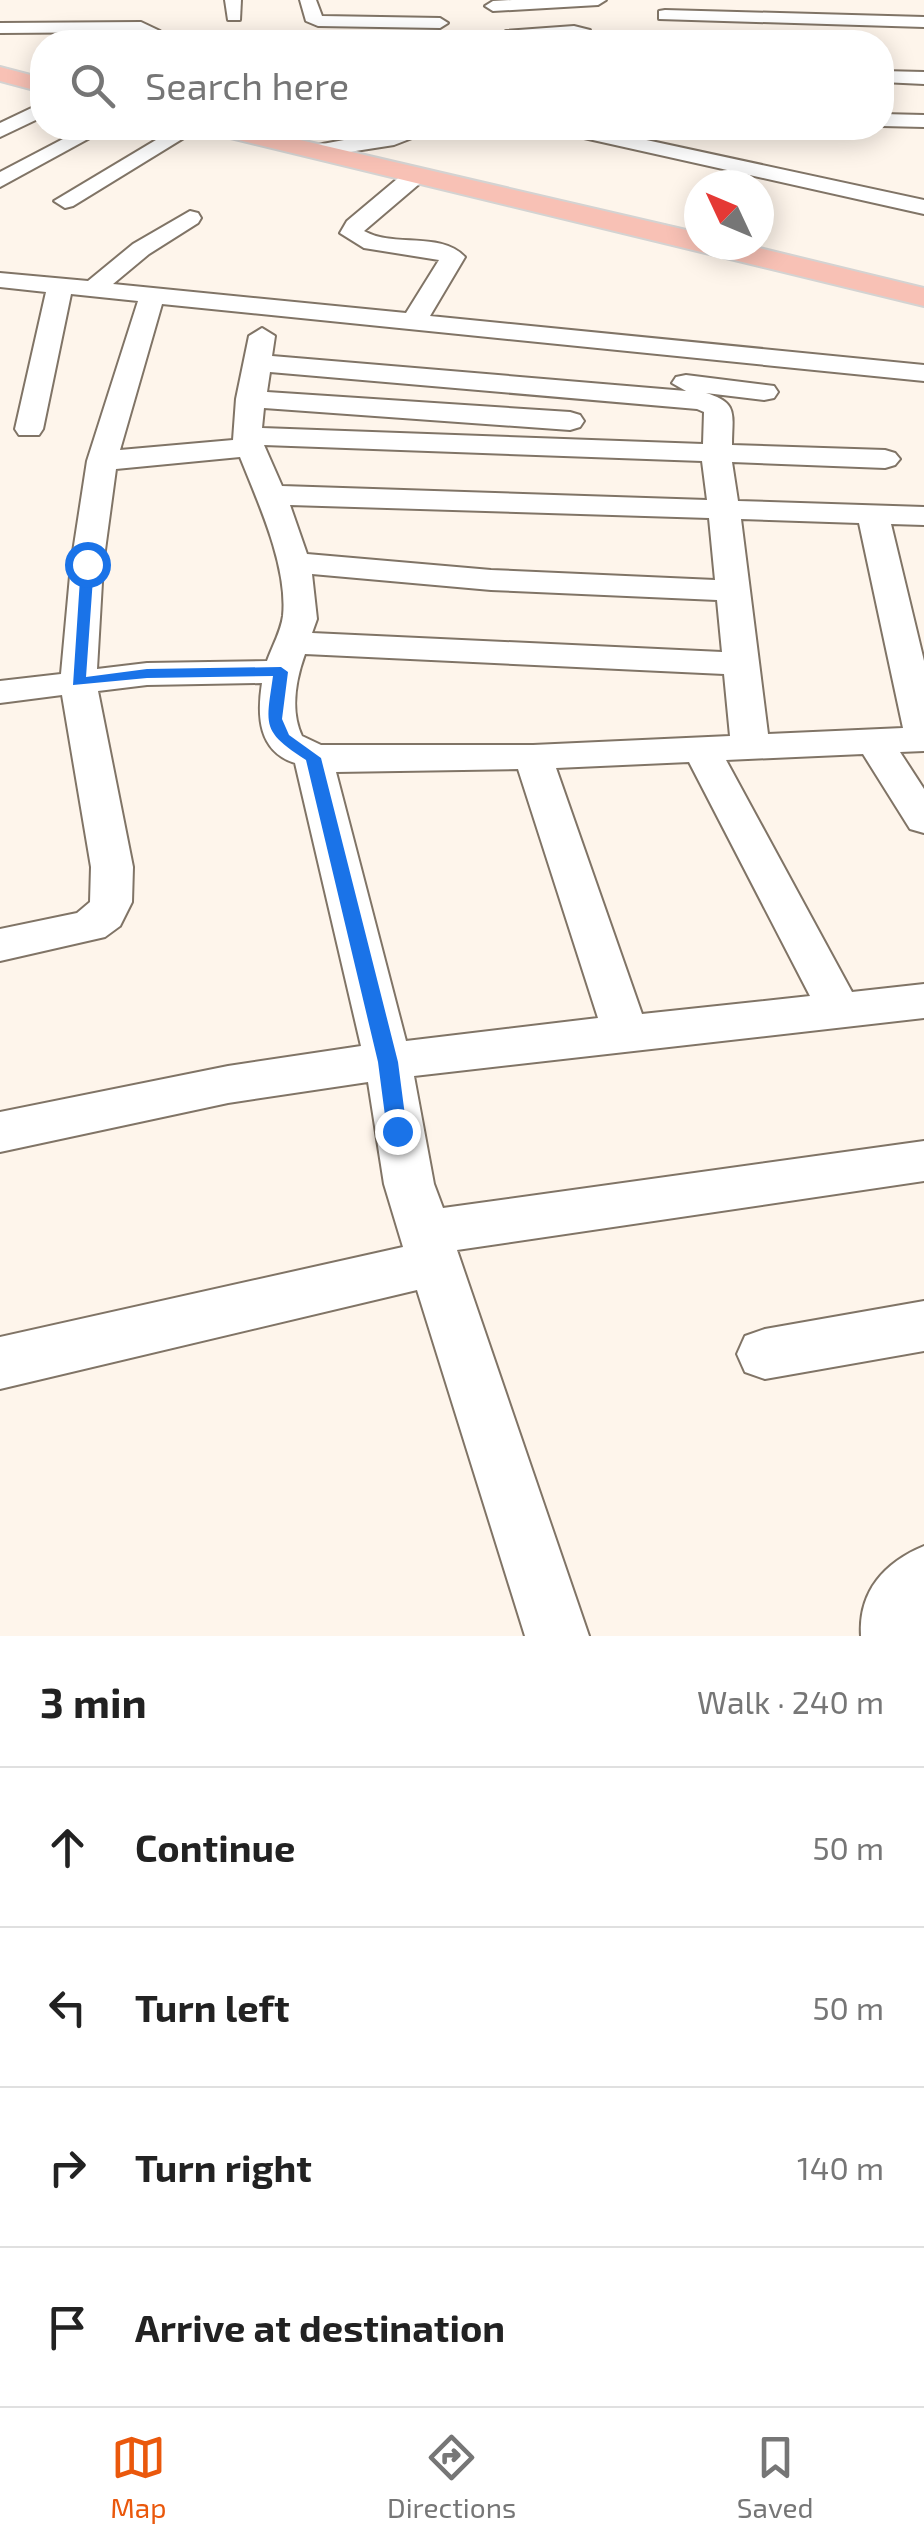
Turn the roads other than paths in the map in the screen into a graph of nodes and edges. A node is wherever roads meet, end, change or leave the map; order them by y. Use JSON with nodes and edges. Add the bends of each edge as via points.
{"nodes":[{"id":1,"x":308,"y":0,"type":"edge"},
{"id":2,"x":598,"y":0,"type":"edge"},
{"id":3,"x":754,"y":0,"type":"edge"},
{"id":4,"x":810,"y":0,"type":"edge"},
{"id":5,"x":490,"y":3,"type":"edge"},
{"id":6,"x":524,"y":4,"type":"junction"},
{"id":7,"x":663,"y":8,"type":"edge"},
{"id":8,"x":796,"y":19,"type":"junction"},
{"id":9,"x":924,"y":22,"type":"edge"},
{"id":10,"x":38,"y":23,"type":"junction"},
{"id":11,"x":440,"y":24,"type":"dead end"},
{"id":12,"x":0,"y":28,"type":"edge"},
{"id":13,"x":63,"y":30,"type":"edge"},
{"id":14,"x":137,"y":30,"type":"edge"},
{"id":15,"x":505,"y":30,"type":"edge"},
{"id":16,"x":545,"y":30,"type":"edge"},
{"id":17,"x":689,"y":30,"type":"edge"},
{"id":18,"x":855,"y":30,"type":"edge"},
{"id":19,"x":894,"y":31,"type":"edge"},
{"id":20,"x":924,"y":32,"type":"edge"},
{"id":21,"x":0,"y":74,"type":"edge"},
{"id":22,"x":894,"y":77,"type":"edge"},
{"id":23,"x":924,"y":78,"type":"edge"},
{"id":24,"x":30,"y":80,"type":"edge"},
{"id":25,"x":924,"y":114,"type":"edge"},
{"id":26,"x":30,"y":115,"type":"edge"},
{"id":27,"x":894,"y":115,"type":"edge"},
{"id":28,"x":894,"y":118,"type":"edge"},
{"id":29,"x":924,"y":122,"type":"edge"},
{"id":30,"x":0,"y":131,"type":"edge"},
{"id":31,"x":76,"y":140,"type":"edge"},
{"id":32,"x":169,"y":140,"type":"edge"},
{"id":33,"x":270,"y":140,"type":"edge"},
{"id":34,"x":382,"y":140,"type":"edge"},
{"id":35,"x":401,"y":140,"type":"edge"},
{"id":36,"x":439,"y":140,"type":"edge"},
{"id":37,"x":620,"y":140,"type":"edge"},
{"id":38,"x":316,"y":151,"type":"junction"},
{"id":39,"x":415,"y":167,"type":"junction"},
{"id":40,"x":0,"y":181,"type":"edge"},
{"id":41,"x":64,"y":201,"type":"dead end"},
{"id":42,"x":924,"y":207,"type":"edge"},
{"id":43,"x":190,"y":218,"type":"dead end"},
{"id":44,"x":684,"y":238,"type":"edge"},
{"id":45,"x":773,"y":260,"type":"edge"},
{"id":46,"x":0,"y":277,"type":"edge"},
{"id":47,"x":98,"y":283,"type":"junction"},
{"id":48,"x":60,"y":286,"type":"junction"},
{"id":49,"x":152,"y":295,"type":"junction"},
{"id":50,"x":924,"y":297,"type":"edge"},
{"id":51,"x":274,"y":303,"type":"junction"},
{"id":52,"x":419,"y":313,"type":"junction"},
{"id":53,"x":522,"y":332,"type":"junction"},
{"id":54,"x":694,"y":350,"type":"junction"},
{"id":55,"x":924,"y":361,"type":"edge"},
{"id":56,"x":258,"y":362,"type":"junction"},
{"id":57,"x":924,"y":373,"type":"edge"},
{"id":58,"x":502,"y":383,"type":"junction"},
{"id":59,"x":593,"y":391,"type":"junction"},
{"id":60,"x":764,"y":392,"type":"dead end"},
{"id":61,"x":250,"y":399,"type":"junction"},
{"id":62,"x":29,"y":430,"type":"dead end"},
{"id":63,"x":248,"y":442,"type":"junction"},
{"id":64,"x":718,"y":452,"type":"junction"},
{"id":65,"x":885,"y":459,"type":"dead end"},
{"id":66,"x":102,"y":461,"type":"junction"},
{"id":67,"x":270,"y":495,"type":"junction"},
{"id":68,"x":724,"y":509,"type":"junction"},
{"id":69,"x":873,"y":514,"type":"junction"},
{"id":70,"x":924,"y":516,"type":"edge"},
{"id":71,"x":291,"y":562,"type":"junction"},
{"id":72,"x":732,"y":591,"type":"junction"},
{"id":73,"x":287,"y":657,"type":"junction"},
{"id":74,"x":741,"y":664,"type":"junction"},
{"id":75,"x":78,"y":682,"type":"junction"},
{"id":76,"x":0,"y":692,"type":"edge"},
{"id":77,"x":924,"y":739,"type":"edge"},
{"id":78,"x":874,"y":741,"type":"junction"},
{"id":79,"x":750,"y":745,"type":"junction"},
{"id":80,"x":701,"y":748,"type":"junction"},
{"id":81,"x":313,"y":758,"type":"junction"},
{"id":82,"x":533,"y":758,"type":"junction"},
{"id":83,"x":924,"y":820,"type":"edge"},
{"id":84,"x":0,"y":945,"type":"edge"},
{"id":85,"x":924,"y":1001,"type":"edge"},
{"id":86,"x":840,"y":1011,"type":"junction"},
{"id":87,"x":626,"y":1034,"type":"junction"},
{"id":88,"x":388,"y":1062,"type":"junction"},
{"id":89,"x":0,"y":1132,"type":"edge"},
{"id":90,"x":924,"y":1161,"type":"edge"},
{"id":91,"x":430,"y":1248,"type":"junction"},
{"id":92,"x":924,"y":1326,"type":"edge"},
{"id":93,"x":765,"y":1354,"type":"dead end"},
{"id":94,"x":0,"y":1363,"type":"edge"},
{"id":95,"x":924,"y":1577,"type":"edge"},
{"id":96,"x":556,"y":1636,"type":"edge"},
{"id":97,"x":893,"y":1636,"type":"edge"}],
"edges":[{"from":1,"to":11,"type":"street","via":[[318,21]]},
{"from":2,"to":6,"type":"street"},
{"from":3,"to":8,"type":"street"},
{"from":4,"to":18,"type":"street"},
{"from":5,"to":6,"type":"street"},
{"from":5,"to":15,"type":"street"},
{"from":6,"to":16,"type":"street"},
{"from":7,"to":8,"type":"street"},
{"from":7,"to":17,"type":"street","via":[[667,26]]},
{"from":8,"to":18,"type":"street"},
{"from":9,"to":18,"type":"street"},
{"from":10,"to":12,"type":"street"},
{"from":10,"to":13,"type":"street"},
{"from":10,"to":14,"type":"street"},
{"from":19,"to":20,"type":"street"},
{"from":21,"to":24,"type":"main road"},
{"from":22,"to":23,"type":"street"},
{"from":25,"to":27,"type":"street"},
{"from":26,"to":30,"type":"street"},
{"from":28,"to":29,"type":"street"},
{"from":31,"to":40,"type":"street"},
{"from":32,"to":41,"type":"street"},
{"from":33,"to":38,"type":"main road"},
{"from":34,"to":38,"type":"street"},
{"from":35,"to":36,"type":"street","via":[[431,148]]},
{"from":37,"to":42,"type":"street"},
{"from":38,"to":39,"type":"main road"},
{"from":39,"to":44,"type":"main road"},
{"from":39,"to":52,"type":"street","via":[[352,233],[370,243],[453,257]]},
{"from":43,"to":47,"type":"street"},
{"from":45,"to":50,"type":"main road"},
{"from":46,"to":47,"type":"street"},
{"from":46,"to":48,"type":"street"},
{"from":47,"to":51,"type":"street"},
{"from":48,"to":49,"type":"street"},
{"from":48,"to":62,"type":"street"},
{"from":49,"to":51,"type":"street"},
{"from":49,"to":66,"type":"street"},
{"from":51,"to":52,"type":"street"},
{"from":51,"to":53,"type":"street"},
{"from":51,"to":56,"type":"street"},
{"from":52,"to":55,"type":"street"},
{"from":53,"to":54,"type":"street"},
{"from":53,"to":58,"type":"street"},
{"from":54,"to":57,"type":"street"},
{"from":54,"to":60,"type":"street","via":[[686,383]]},
{"from":56,"to":58,"type":"street"},
{"from":56,"to":61,"type":"street"},
{"from":58,"to":59,"type":"street"},
{"from":59,"to":61,"type":"street","via":[[589,416],[576,422]]},
{"from":59,"to":64,"type":"street","via":[[712,404],[720,413]]},
{"from":61,"to":63,"type":"street"},
{"from":63,"to":64,"type":"street"},
{"from":63,"to":66,"type":"street"},
{"from":63,"to":67,"type":"street"},
{"from":64,"to":65,"type":"street"},
{"from":64,"to":68,"type":"street"},
{"from":66,"to":75,"type":"street"},
{"from":67,"to":68,"type":"street"},
{"from":67,"to":71,"type":"street"},
{"from":68,"to":69,"type":"street"},
{"from":68,"to":72,"type":"street"},
{"from":69,"to":70,"type":"street"},
{"from":69,"to":77,"type":"street"},
{"from":71,"to":72,"type":"street"},
{"from":71,"to":73,"type":"street","via":[[300,619]]},
{"from":72,"to":74,"type":"street"},
{"from":73,"to":74,"type":"street","via":[[468,654]]},
{"from":73,"to":75,"type":"street"},
{"from":73,"to":81,"type":"street","via":[[274,719],[282,738]]},
{"from":74,"to":79,"type":"street"},
{"from":75,"to":76,"type":"street"},
{"from":75,"to":84,"type":"street","via":[[112,868],[111,902],[90,926]]},
{"from":77,"to":78,"type":"street"},
{"from":78,"to":79,"type":"street"},
{"from":78,"to":83,"type":"street"},
{"from":79,"to":80,"type":"street"},
{"from":80,"to":82,"type":"street"},
{"from":80,"to":86,"type":"street"},
{"from":81,"to":82,"type":"street"},
{"from":81,"to":88,"type":"street"},
{"from":82,"to":87,"type":"street"},
{"from":85,"to":86,"type":"street"},
{"from":86,"to":87,"type":"street"},
{"from":87,"to":88,"type":"street"},
{"from":88,"to":89,"type":"street","via":[[180,1092]]},
{"from":88,"to":91,"type":"street","via":[[397,1131]]},
{"from":90,"to":91,"type":"street"},
{"from":91,"to":94,"type":"street"},
{"from":91,"to":96,"type":"street"},
{"from":92,"to":93,"type":"street"},
{"from":95,"to":97,"type":"street","via":[[901,1594],[890,1613]]}]}
